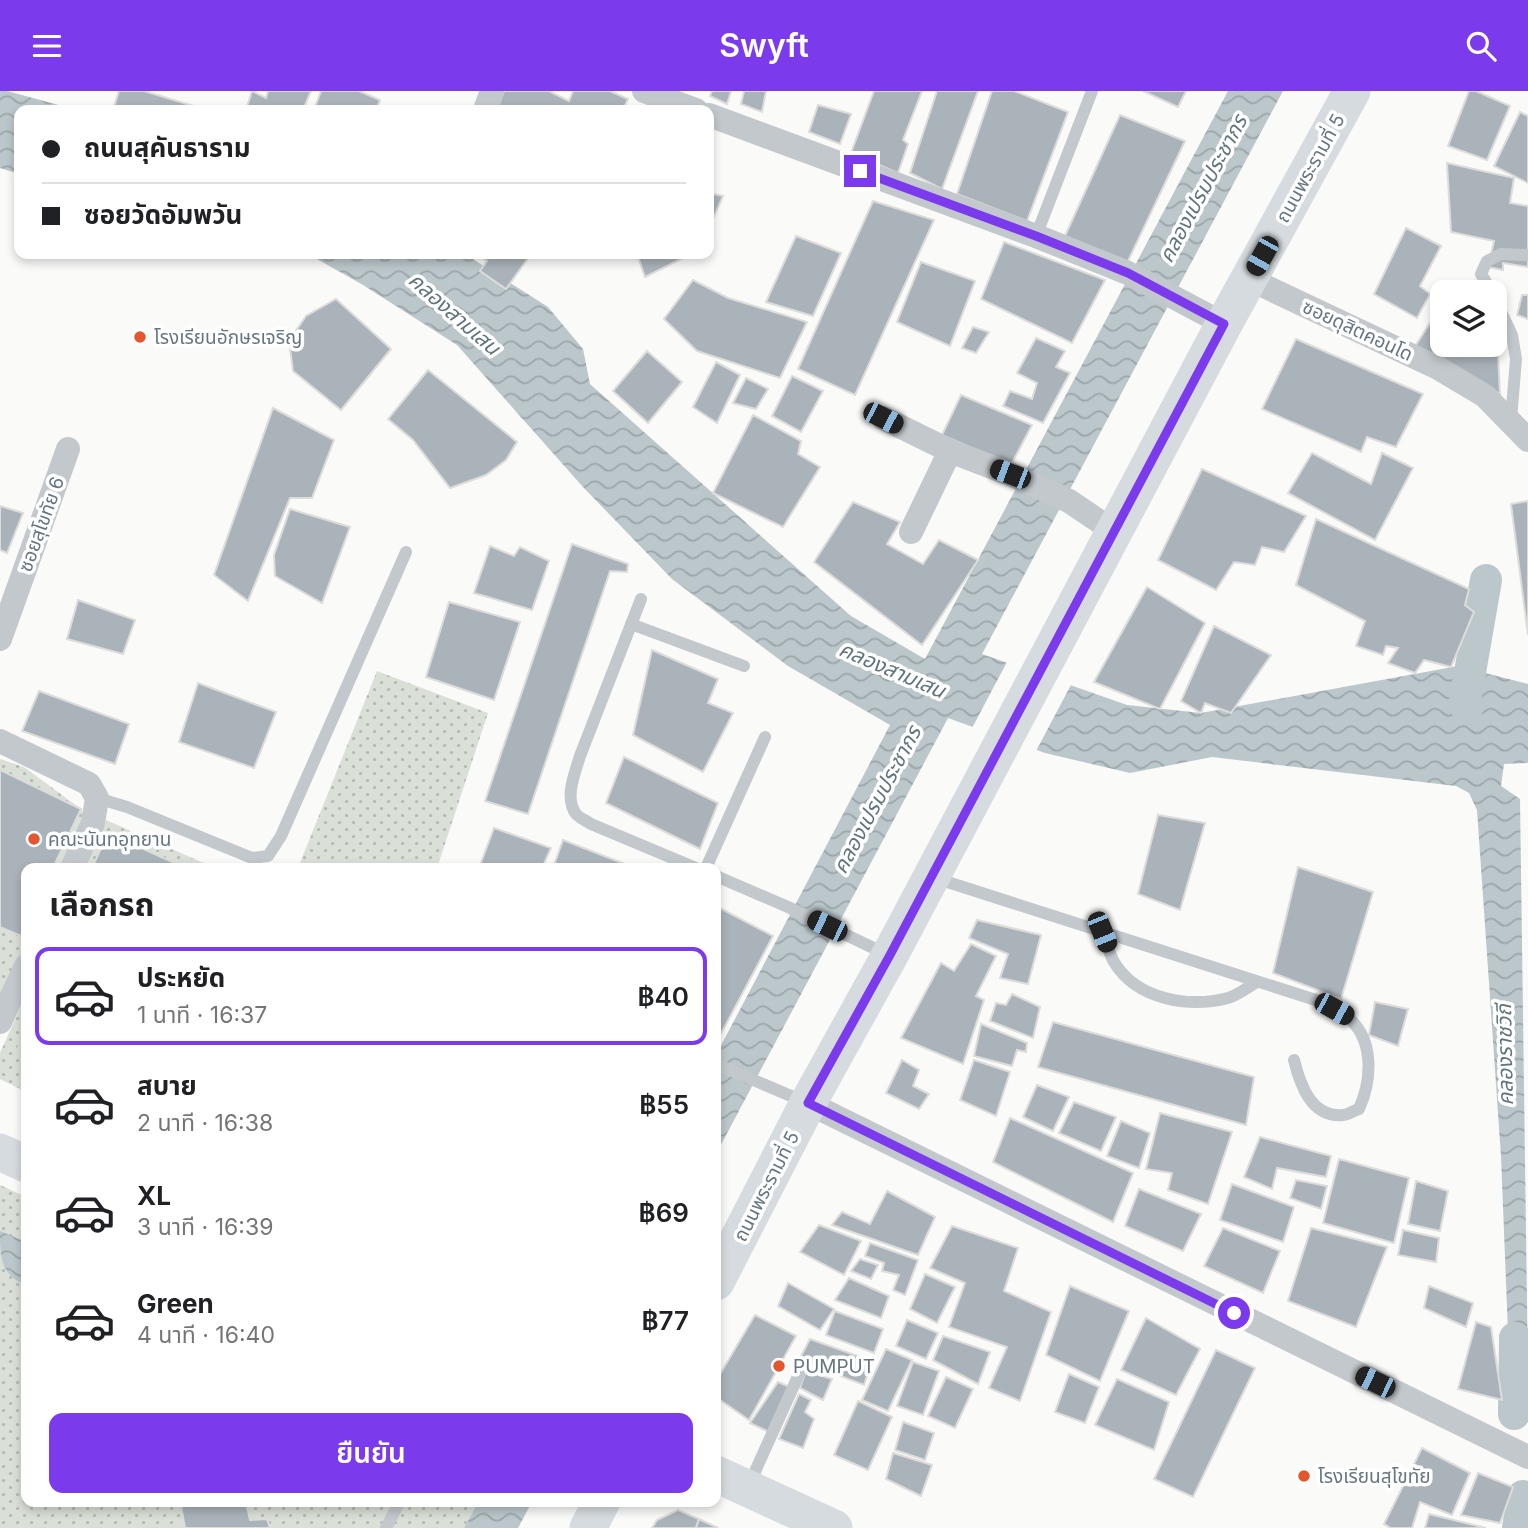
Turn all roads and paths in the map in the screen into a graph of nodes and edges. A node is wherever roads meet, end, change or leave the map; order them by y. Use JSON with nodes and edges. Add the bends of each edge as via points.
{"nodes":[{"id":1,"x":644,"y":91,"type":"edge"},
{"id":2,"x":1092,"y":91,"type":"edge"},
{"id":3,"x":1352,"y":91,"type":"edge"},
{"id":4,"x":682,"y":105,"type":"edge"},
{"id":5,"x":714,"y":117,"type":"edge"},
{"id":6,"x":1036,"y":236,"type":"junction"},
{"id":7,"x":1528,"y":255,"type":"edge"},
{"id":8,"x":1249,"y":279,"type":"junction"},
{"id":9,"x":1485,"y":280,"type":"edge"},
{"id":10,"x":1507,"y":323,"type":"edge"},
{"id":11,"x":1224,"y":324,"type":"junction"},
{"id":12,"x":883,"y":418,"type":"dead end"},
{"id":13,"x":1511,"y":421,"type":"junction"},
{"id":14,"x":1528,"y":440,"type":"edge"},
{"id":15,"x":68,"y":449,"type":"dead end"},
{"id":16,"x":950,"y":451,"type":"junction"},
{"id":17,"x":911,"y":532,"type":"dead end"},
{"id":18,"x":1110,"y":541,"type":"junction"},
{"id":19,"x":406,"y":552,"type":"dead end"},
{"id":20,"x":641,"y":599,"type":"dead end"},
{"id":21,"x":631,"y":624,"type":"junction"},
{"id":22,"x":0,"y":639,"type":"edge"},
{"id":23,"x":744,"y":666,"type":"dead end"},
{"id":24,"x":765,"y":737,"type":"dead end"},
{"id":25,"x":0,"y":741,"type":"edge"},
{"id":26,"x":97,"y":798,"type":"junction"},
{"id":27,"x":74,"y":863,"type":"edge"},
{"id":28,"x":684,"y":863,"type":"edge"},
{"id":29,"x":708,"y":863,"type":"edge"},
{"id":30,"x":937,"y":866,"type":"junction"},
{"id":31,"x":721,"y":878,"type":"edge"},
{"id":32,"x":1102,"y":932,"type":"junction"},
{"id":33,"x":890,"y":955,"type":"junction"},
{"id":34,"x":21,"y":977,"type":"edge"},
{"id":35,"x":1257,"y":982,"type":"junction"},
{"id":36,"x":0,"y":1022,"type":"edge"},
{"id":37,"x":1294,"y":1060,"type":"dead end"},
{"id":38,"x":721,"y":1066,"type":"edge"},
{"id":39,"x":808,"y":1103,"type":"junction"},
{"id":40,"x":0,"y":1152,"type":"edge"},
{"id":41,"x":21,"y":1162,"type":"edge"},
{"id":42,"x":721,"y":1273,"type":"edge"},
{"id":43,"x":800,"y":1372,"type":"dead end"},
{"id":44,"x":1528,"y":1457,"type":"edge"},
{"id":45,"x":732,"y":1481,"type":"edge"},
{"id":46,"x":397,"y":1507,"type":"edge"},
{"id":47,"x":599,"y":1507,"type":"edge"},
{"id":48,"x":386,"y":1528,"type":"edge"},
{"id":49,"x":588,"y":1528,"type":"edge"},
{"id":50,"x":834,"y":1528,"type":"edge"}],
"edges":[{"from":1,"to":4,"type":"street"},
{"from":2,"to":6,"type":"lane"},
{"from":3,"to":8,"type":"main road","name":"ถนนพระรามที่ 5"},
{"from":5,"to":6,"type":"street"},
{"from":6,"to":11,"type":"street","via":[[1128,273]]},
{"from":7,"to":9,"type":"lane","via":[[1501,254],[1487,261],[1482,274]]},
{"from":8,"to":11,"type":"main road","name":"ถนนพระรามที่ 5"},
{"from":8,"to":13,"type":"street","name":"ซอยดุสิตคอนโด","via":[[1438,367],[1485,396]]},
{"from":10,"to":13,"type":"lane","via":[[1516,359]]},
{"from":11,"to":18,"type":"main road","name":"ถนนพระรามที่ 5"},
{"from":12,"to":16,"type":"street"},
{"from":13,"to":14,"type":"street","name":"ซอยดุสิตคอนโด"},
{"from":15,"to":22,"type":"street","name":"ซอยสุโขทัย 6"},
{"from":16,"to":17,"type":"street"},
{"from":16,"to":18,"type":"street","via":[[1069,501]]},
{"from":18,"to":30,"type":"main road","name":"ถนนพระรามที่ 5"},
{"from":19,"to":26,"type":"lane","via":[[281,837],[268,856],[252,858]]},
{"from":20,"to":21,"type":"lane"},
{"from":21,"to":23,"type":"lane"},
{"from":21,"to":28,"type":"lane","via":[[580,756],[572,799],[576,814],[591,824]]},
{"from":24,"to":29,"type":"lane"},
{"from":25,"to":26,"type":"street","via":[[89,784]]},
{"from":26,"to":27,"type":"street","via":[[93,823]]},
{"from":30,"to":32,"type":"lane"},
{"from":30,"to":33,"type":"main road","name":"ถนนพระรามที่ 5"},
{"from":31,"to":33,"type":"lane"},
{"from":32,"to":35,"type":"lane"},
{"from":32,"to":35,"type":"lane","via":[[1114,962],[1129,981],[1152,994],[1205,1002],[1232,997]]},
{"from":33,"to":39,"type":"main road","name":"ถนนพระรามที่ 5"},
{"from":34,"to":36,"type":"street"},
{"from":35,"to":37,"type":"lane","via":[[1322,1002],[1347,1016],[1362,1033],[1369,1065],[1367,1090],[1359,1109],[1343,1115],[1323,1111],[1307,1098]]},
{"from":38,"to":39,"type":"lane"},
{"from":39,"to":42,"type":"main road","name":"ถนนพระรามที่ 5"},
{"from":39,"to":44,"type":"street"},
{"from":40,"to":41,"type":"main road"},
{"from":43,"to":45,"type":"lane"},
{"from":45,"to":50,"type":"main road"},
{"from":46,"to":48,"type":"lane"},
{"from":47,"to":49,"type":"main road"}]}
